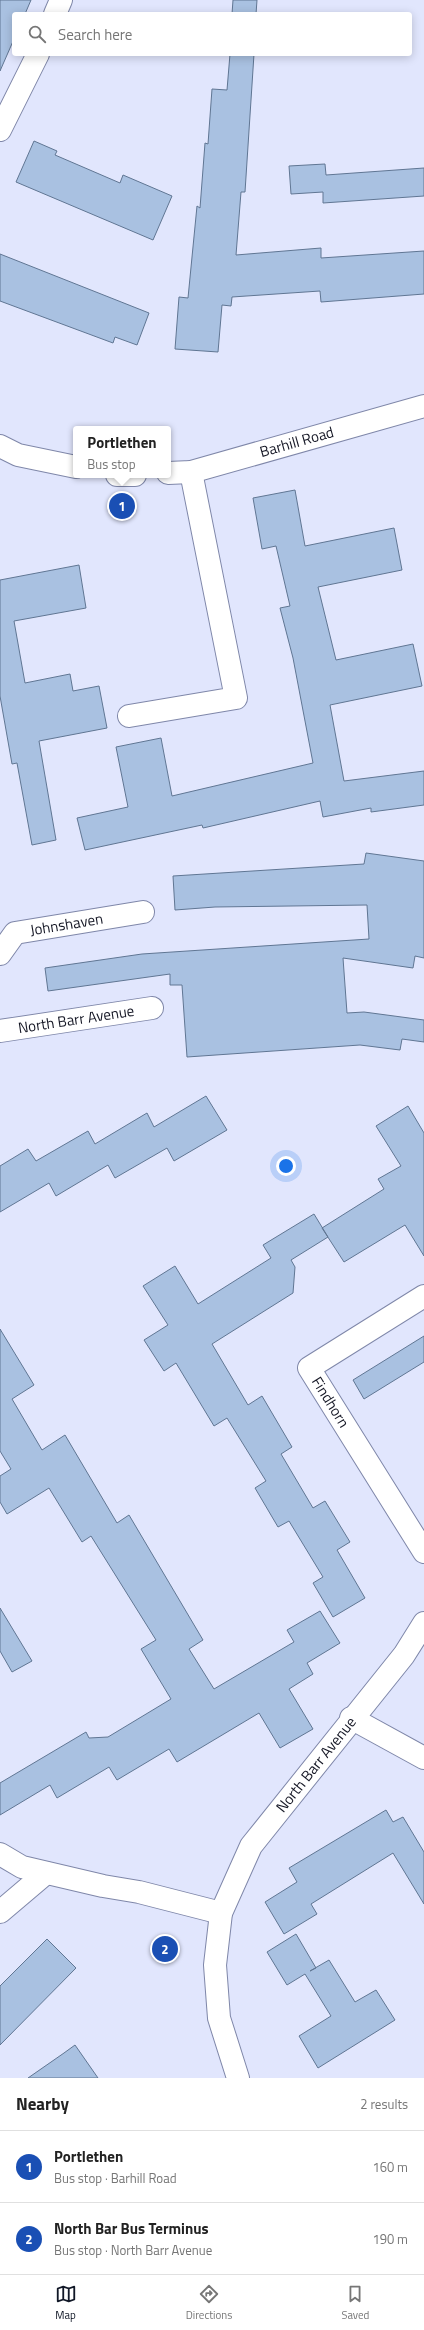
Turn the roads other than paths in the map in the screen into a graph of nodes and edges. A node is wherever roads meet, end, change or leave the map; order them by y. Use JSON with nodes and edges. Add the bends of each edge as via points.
{"nodes":[{"id":1,"x":61,"y":0,"type":"edge"},
{"id":2,"x":56,"y":12,"type":"edge"},
{"id":3,"x":37,"y":56,"type":"edge"},
{"id":4,"x":0,"y":130,"type":"edge"},
{"id":5,"x":424,"y":406,"type":"edge"},
{"id":6,"x":0,"y":446,"type":"edge"},
{"id":7,"x":73,"y":466,"type":"edge"},
{"id":8,"x":191,"y":472,"type":"junction"},
{"id":9,"x":171,"y":473,"type":"edge"},
{"id":10,"x":129,"y":716,"type":"dead end"},
{"id":11,"x":143,"y":912,"type":"dead end"},
{"id":12,"x":0,"y":954,"type":"edge"},
{"id":13,"x":152,"y":1008,"type":"dead end"},
{"id":14,"x":0,"y":1031,"type":"edge"},
{"id":15,"x":424,"y":1296,"type":"edge"},
{"id":16,"x":424,"y":1552,"type":"edge"},
{"id":17,"x":424,"y":1623,"type":"edge"},
{"id":18,"x":351,"y":1718,"type":"junction"},
{"id":19,"x":424,"y":1758,"type":"edge"},
{"id":20,"x":0,"y":1854,"type":"edge"},
{"id":21,"x":46,"y":1873,"type":"junction"},
{"id":22,"x":0,"y":1912,"type":"edge"},
{"id":23,"x":221,"y":1913,"type":"junction"},
{"id":24,"x":238,"y":2078,"type":"edge"}],
"edges":[{"from":1,"to":2,"type":"street"},
{"from":3,"to":4,"type":"street"},
{"from":5,"to":8,"type":"street","name":"Barhill Road"},
{"from":6,"to":7,"type":"street","via":[[18,455]]},
{"from":8,"to":9,"type":"street","name":"Barhill Road"},
{"from":8,"to":10,"type":"street","via":[[236,698]]},
{"from":11,"to":12,"type":"street","name":"Johnshaven","via":[[15,933]]},
{"from":13,"to":14,"type":"street","name":"North Barr Avenue"},
{"from":15,"to":16,"type":"street","name":"Findhorn","via":[[309,1368]]},
{"from":17,"to":18,"type":"street","name":"North Barr Avenue","via":[[404,1655]]},
{"from":18,"to":19,"type":"street"},
{"from":18,"to":23,"type":"street","name":"North Barr Avenue","via":[[251,1846]]},
{"from":20,"to":21,"type":"street","via":[[22,1868]]},
{"from":21,"to":22,"type":"street"},
{"from":21,"to":23,"type":"street","via":[[139,1892]]},
{"from":23,"to":24,"type":"street","name":"North Barr Avenue","via":[[215,1965],[219,2018]]}]}
